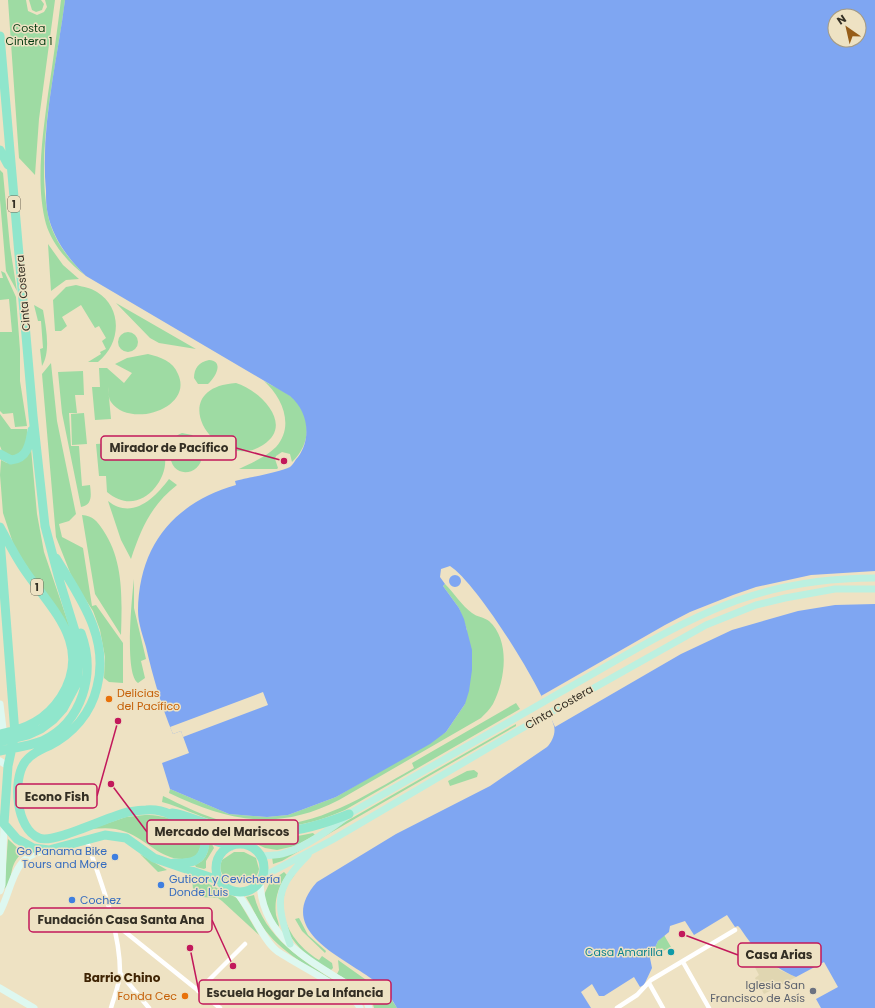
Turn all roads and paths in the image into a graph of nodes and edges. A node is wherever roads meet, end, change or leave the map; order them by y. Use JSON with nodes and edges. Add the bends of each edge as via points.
{"nodes":[{"id":1,"x":0,"y":36,"type":"edge"},
{"id":2,"x":5,"y":101,"type":"junction"},
{"id":3,"x":0,"y":124,"type":"edge"},
{"id":4,"x":0,"y":150,"type":"edge"},
{"id":5,"x":11,"y":174,"type":"junction"},
{"id":6,"x":33,"y":416,"type":"junction"},
{"id":7,"x":0,"y":454,"type":"edge"},
{"id":8,"x":0,"y":527,"type":"edge"},
{"id":9,"x":0,"y":539,"type":"edge"},
{"id":10,"x":51,"y":550,"type":"junction"},
{"id":11,"x":875,"y":578,"type":"edge"},
{"id":12,"x":875,"y":589,"type":"edge"},
{"id":13,"x":69,"y":613,"type":"junction"},
{"id":14,"x":0,"y":704,"type":"edge"},
{"id":15,"x":1,"y":721,"type":"edge"},
{"id":16,"x":0,"y":734,"type":"edge"},
{"id":17,"x":0,"y":742,"type":"edge"},
{"id":18,"x":0,"y":751,"type":"edge"},
{"id":19,"x":4,"y":764,"type":"edge"},
{"id":20,"x":167,"y":812,"type":"junction"},
{"id":21,"x":349,"y":814,"type":"junction"},
{"id":22,"x":4,"y":824,"type":"junction"},
{"id":23,"x":200,"y":834,"type":"junction"},
{"id":24,"x":86,"y":839,"type":"junction"},
{"id":25,"x":231,"y":846,"type":"junction"},
{"id":26,"x":50,"y":850,"type":"junction"},
{"id":27,"x":313,"y":851,"type":"junction"},
{"id":28,"x":260,"y":856,"type":"junction"},
{"id":29,"x":165,"y":862,"type":"junction"},
{"id":30,"x":261,"y":879,"type":"junction"},
{"id":31,"x":221,"y":881,"type":"junction"},
{"id":32,"x":11,"y":887,"type":"junction"},
{"id":33,"x":1,"y":888,"type":"edge"},
{"id":34,"x":235,"y":891,"type":"junction"},
{"id":35,"x":0,"y":912,"type":"edge"},
{"id":36,"x":114,"y":923,"type":"junction"},
{"id":37,"x":735,"y":930,"type":"dead end"},
{"id":38,"x":245,"y":944,"type":"dead end"},
{"id":39,"x":290,"y":944,"type":"junction"},
{"id":40,"x":684,"y":962,"type":"junction"},
{"id":41,"x":120,"y":974,"type":"junction"},
{"id":42,"x":649,"y":983,"type":"junction"},
{"id":43,"x":0,"y":988,"type":"edge"},
{"id":44,"x":198,"y":991,"type":"junction"},
{"id":45,"x":34,"y":1008,"type":"edge"},
{"id":46,"x":111,"y":1008,"type":"edge"},
{"id":47,"x":150,"y":1008,"type":"edge"},
{"id":48,"x":220,"y":1008,"type":"edge"},
{"id":49,"x":360,"y":1008,"type":"edge"},
{"id":50,"x":369,"y":1008,"type":"edge"},
{"id":51,"x":617,"y":1008,"type":"edge"},
{"id":52,"x":663,"y":1008,"type":"edge"},
{"id":53,"x":709,"y":1008,"type":"edge"}],
"edges":[{"from":1,"to":2,"type":"highway","name":"Cinta Costera","number":"1"},
{"from":2,"to":3,"type":"highway"},
{"from":2,"to":5,"type":"highway","name":"Cinta Costera","number":"1"},
{"from":4,"to":5,"type":"highway"},
{"from":5,"to":6,"type":"highway","name":"Cinta Costera","number":"1"},
{"from":6,"to":7,"type":"highway","via":[[26,452],[15,459],[7,459]]},
{"from":6,"to":10,"type":"highway","name":"Cinta Costera","number":"1","via":[[45,526]]},
{"from":8,"to":16,"type":"highway","number":"1","via":[[17,560],[61,620],[68,634],[71,649],[69,679],[56,704],[36,722]]},
{"from":9,"to":19,"type":"highway","via":[[15,734]]},
{"from":10,"to":13,"type":"highway","name":"Cinta Costera","number":"1"},
{"from":10,"to":20,"type":"highway","name":"Cinta Costera","via":[[90,617],[100,646],[100,673],[95,696],[79,723],[60,740],[31,755],[20,770],[18,800],[24,824],[33,834],[47,840],[128,812],[153,809]]},
{"from":11,"to":21,"type":"main road","name":"Cinta Costera","via":[[803,583],[713,609],[675,628]]},
{"from":12,"to":27,"type":"main road","name":"Cinta Costera","via":[[835,589],[785,598],[729,614],[680,638]]},
{"from":13,"to":17,"type":"highway","number":"1","via":[[79,656],[77,683],[63,709],[53,720],[28,735]]},
{"from":13,"to":18,"type":"highway","via":[[83,639],[87,658],[87,683],[78,705],[71,717],[51,736],[33,744]]},
{"from":14,"to":15,"type":"street"},
{"from":15,"to":19,"type":"street"},
{"from":19,"to":22,"type":"highway"},
{"from":20,"to":21,"type":"highway","via":[[183,814],[211,825],[242,832],[271,834],[301,831]]},
{"from":20,"to":23,"type":"highway","name":"Cinta Costera"},
{"from":21,"to":28,"type":"main road","name":"Cinta Costera","via":[[335,826],[285,854]]},
{"from":22,"to":26,"type":"highway","via":[[24,844],[32,848]]},
{"from":22,"to":33,"type":"street"},
{"from":23,"to":25,"type":"highway","name":"Cinta Costera","via":[[214,842]]},
{"from":23,"to":29,"type":"highway","via":[[205,850],[196,861],[188,864]]},
{"from":24,"to":26,"type":"highway"},
{"from":24,"to":29,"type":"highway","via":[[105,835],[126,838],[154,858]]},
{"from":24,"to":36,"type":"street"},
{"from":25,"to":28,"type":"highway","via":[[248,846]]},
{"from":25,"to":31,"type":"highway","via":[[222,852],[218,861],[217,872]]},
{"from":26,"to":32,"type":"street","via":[[26,857],[20,863]]},
{"from":27,"to":30,"type":"main road","name":"Cinta Costera"},
{"from":27,"to":39,"type":"main road","via":[[286,882],[281,894],[280,912]]},
{"from":28,"to":30,"type":"highway","via":[[264,865]]},
{"from":29,"to":31,"type":"highway"},
{"from":30,"to":34,"type":"highway","via":[[249,890]]},
{"from":30,"to":39,"type":"street","via":[[262,903],[268,918]]},
{"from":31,"to":34,"type":"highway"},
{"from":32,"to":33,"type":"street","via":[[6,893]]},
{"from":32,"to":35,"type":"street"},
{"from":34,"to":49,"type":"street","via":[[246,902],[276,950],[355,1000]]},
{"from":36,"to":41,"type":"street"},
{"from":36,"to":44,"type":"street"},
{"from":37,"to":40,"type":"street"},
{"from":38,"to":44,"type":"street"},
{"from":39,"to":50,"type":"street","via":[[305,957],[357,991],[368,1003]]},
{"from":40,"to":42,"type":"street"},
{"from":40,"to":53,"type":"street"},
{"from":41,"to":46,"type":"street"},
{"from":41,"to":47,"type":"street"},
{"from":42,"to":51,"type":"street","via":[[637,995]]},
{"from":42,"to":52,"type":"street"},
{"from":43,"to":45,"type":"street"},
{"from":44,"to":48,"type":"street"}]}
